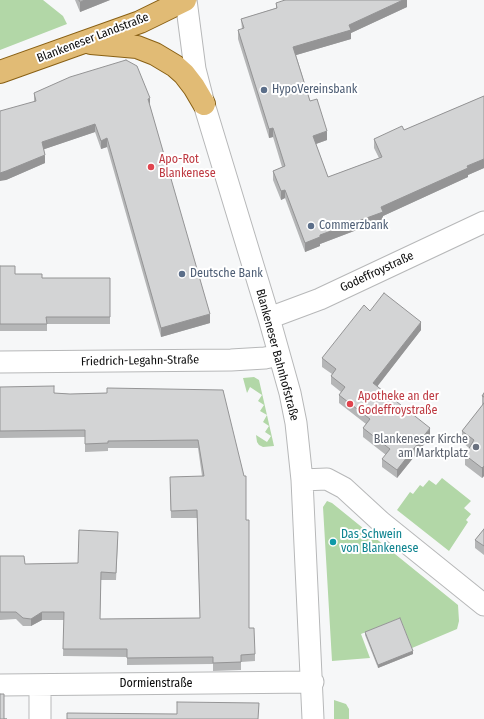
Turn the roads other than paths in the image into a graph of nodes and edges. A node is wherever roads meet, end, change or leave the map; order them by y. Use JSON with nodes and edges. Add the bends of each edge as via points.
{"nodes":[{"id":1,"x":185,"y":0,"type":"edge"},
{"id":2,"x":84,"y":43,"type":"junction"},
{"id":3,"x":0,"y":72,"type":"edge"},
{"id":4,"x":204,"y":104,"type":"junction"},
{"id":5,"x":484,"y":222,"type":"edge"},
{"id":6,"x":269,"y":318,"type":"junction"},
{"id":7,"x":279,"y":355,"type":"junction"},
{"id":8,"x":0,"y":362,"type":"edge"},
{"id":9,"x":302,"y":480,"type":"junction"},
{"id":10,"x":484,"y":605,"type":"edge"},
{"id":11,"x":313,"y":682,"type":"junction"},
{"id":12,"x":0,"y":685,"type":"edge"},
{"id":13,"x":40,"y":685,"type":"junction"},
{"id":14,"x":40,"y":719,"type":"edge"},
{"id":15,"x":314,"y":719,"type":"edge"}],
"edges":[{"from":1,"to":2,"type":"main road","name":"Blankeneser Landstraße","via":[[140,22]]},
{"from":1,"to":4,"type":"street","name":"Blankeneser Bahnhofstraße","via":[[195,69]]},
{"from":2,"to":3,"type":"main road","name":"Blankeneser Landstraße"},
{"from":2,"to":4,"type":"main road","via":[[137,47],[155,54],[184,74]]},
{"from":4,"to":6,"type":"street","name":"Blankeneser Bahnhofstraße"},
{"from":5,"to":6,"type":"street","name":"Godeffroystraße","via":[[320,300]]},
{"from":6,"to":7,"type":"street","name":"Blankeneser Bahnhofstraße"},
{"from":7,"to":8,"type":"street","name":"Friedrich-Legahn-Straße","via":[[231,360]]},
{"from":7,"to":9,"type":"street","name":"Blankeneser Bahnhofstraße","via":[[296,423]]},
{"from":9,"to":10,"type":"street","via":[[327,479],[344,488],[381,522]]},
{"from":9,"to":11,"type":"street","name":"Blankeneser Bahnhofstraße"},
{"from":11,"to":13,"type":"street","name":"Dormienstraße"},
{"from":11,"to":15,"type":"street","name":"Blankeneser Bahnhofstraße"},
{"from":12,"to":13,"type":"street","name":"Dormienstraße"},
{"from":13,"to":14,"type":"street"}]}
